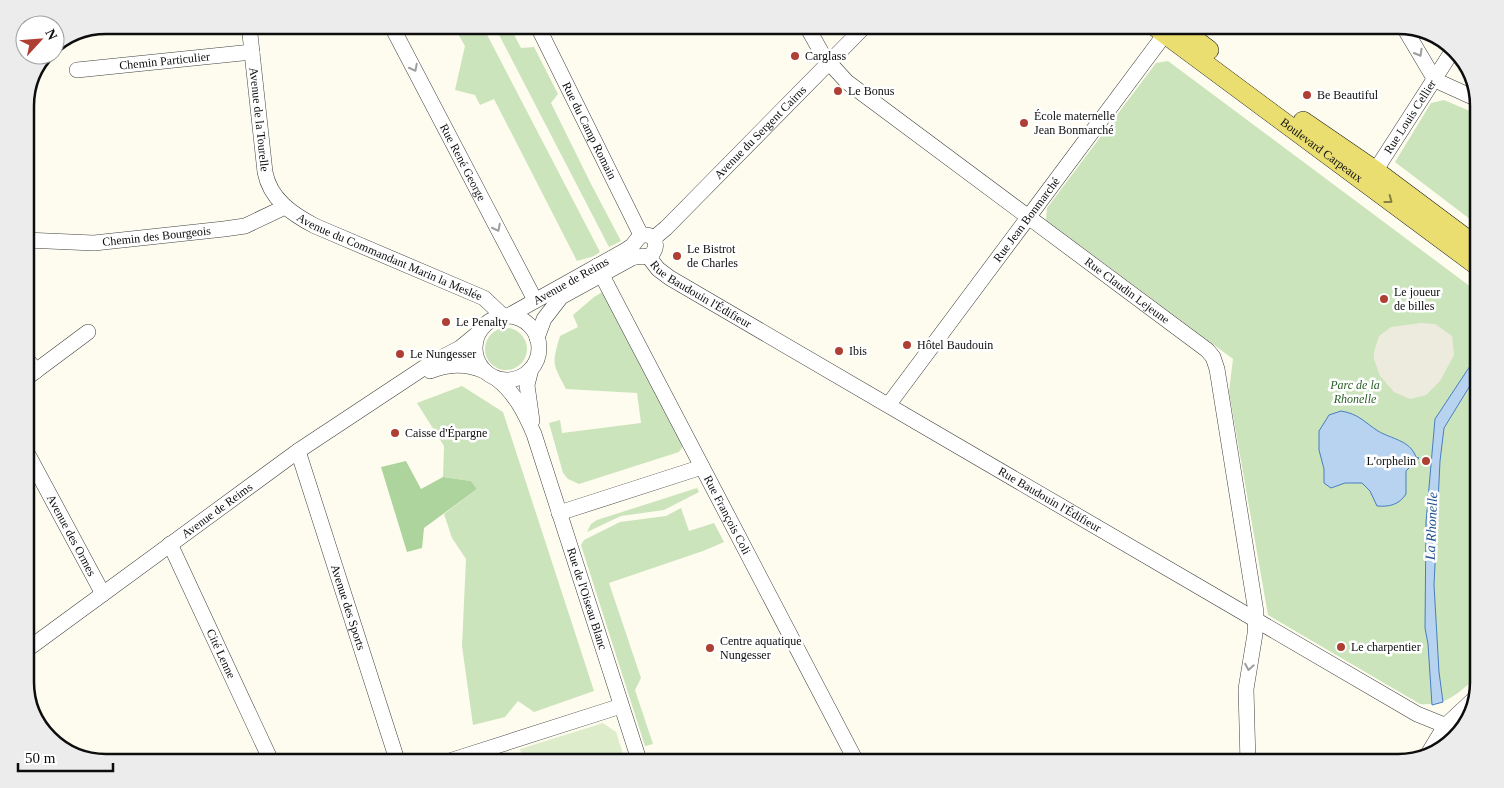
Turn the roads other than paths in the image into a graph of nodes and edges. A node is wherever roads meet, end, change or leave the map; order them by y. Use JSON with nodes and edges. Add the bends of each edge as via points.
{"nodes":[{"id":1,"x":250,"y":34,"type":"edge"},
{"id":2,"x":397,"y":34,"type":"edge"},
{"id":3,"x":541,"y":34,"type":"edge"},
{"id":4,"x":811,"y":34,"type":"edge"},
{"id":5,"x":857,"y":34,"type":"edge"},
{"id":6,"x":1160,"y":34,"type":"edge"},
{"id":7,"x":1175,"y":34,"type":"edge"},
{"id":8,"x":1408,"y":35,"type":"edge"},
{"id":9,"x":252,"y":52,"type":"junction"},
{"id":10,"x":1450,"y":56,"type":"edge"},
{"id":11,"x":829,"y":64,"type":"junction"},
{"id":12,"x":77,"y":70,"type":"dead end"},
{"id":13,"x":1435,"y":80,"type":"junction"},
{"id":14,"x":1469,"y":96,"type":"edge"},
{"id":15,"x":1371,"y":177,"type":"junction"},
{"id":16,"x":285,"y":207,"type":"junction"},
{"id":17,"x":1028,"y":216,"type":"junction"},
{"id":18,"x":34,"y":240,"type":"edge"},
{"id":19,"x":1470,"y":242,"type":"edge"},
{"id":20,"x":644,"y":246,"type":"junction"},
{"id":21,"x":1470,"y":260,"type":"edge"},
{"id":22,"x":599,"y":270,"type":"junction"},
{"id":23,"x":535,"y":300,"type":"junction"},
{"id":24,"x":499,"y":315,"type":"junction"},
{"id":25,"x":88,"y":332,"type":"dead end"},
{"id":26,"x":478,"y":334,"type":"junction"},
{"id":27,"x":537,"y":338,"type":"junction"},
{"id":28,"x":531,"y":369,"type":"junction"},
{"id":29,"x":34,"y":372,"type":"edge"},
{"id":30,"x":490,"y":375,"type":"junction"},
{"id":31,"x":412,"y":377,"type":"junction"},
{"id":32,"x":889,"y":404,"type":"junction"},
{"id":33,"x":534,"y":434,"type":"junction"},
{"id":34,"x":298,"y":451,"type":"junction"},
{"id":35,"x":34,"y":466,"type":"edge"},
{"id":36,"x":702,"y":467,"type":"junction"},
{"id":37,"x":559,"y":513,"type":"junction"},
{"id":38,"x":170,"y":544,"type":"junction"},
{"id":39,"x":103,"y":594,"type":"junction"},
{"id":40,"x":1256,"y":619,"type":"junction"},
{"id":41,"x":34,"y":644,"type":"edge"},
{"id":42,"x":621,"y":706,"type":"junction"},
{"id":43,"x":1463,"y":713,"type":"edge"},
{"id":44,"x":1452,"y":728,"type":"edge"},
{"id":45,"x":1442,"y":739,"type":"edge"},
{"id":46,"x":268,"y":754,"type":"edge"},
{"id":47,"x":395,"y":754,"type":"edge"},
{"id":48,"x":471,"y":754,"type":"edge"},
{"id":49,"x":637,"y":754,"type":"edge"},
{"id":50,"x":852,"y":754,"type":"edge"},
{"id":51,"x":1248,"y":754,"type":"edge"}],
"edges":[{"from":1,"to":9,"type":"street","name":"Avenue de la Tourelle"},
{"from":2,"to":23,"type":"street","name":"Rue René George","one_way":true},
{"from":3,"to":20,"type":"street","name":"Rue du Camp Romain"},
{"from":4,"to":11,"type":"street","name":"Rue Claudin Lejeune"},
{"from":5,"to":11,"type":"street","name":"Avenue du Sergent Cairns"},
{"from":6,"to":17,"type":"street","name":"Rue Jean Bonmarché"},
{"from":7,"to":15,"type":"main road","name":"Boulevard Carpeaux","via":[[1302,120]]},
{"from":8,"to":13,"type":"street","one_way":true},
{"from":9,"to":12,"type":"street","name":"Chemin Particulier"},
{"from":9,"to":16,"type":"street","name":"Avenue de la Tourelle","via":[[266,178]]},
{"from":10,"to":13,"type":"street","name":"Rue Louis Cellier"},
{"from":11,"to":17,"type":"street","name":"Rue Claudin Lejeune","via":[[847,82]]},
{"from":11,"to":20,"type":"street","name":"Avenue du Sergent Cairns","via":[[666,228]]},
{"from":13,"to":14,"type":"street"},
{"from":13,"to":15,"type":"street","name":"Rue Louis Cellier"},
{"from":15,"to":19,"type":"main road","name":"Boulevard Carpeaux"},
{"from":15,"to":21,"type":"main road","name":"Boulevard Carpeaux","one_way":true},
{"from":16,"to":18,"type":"street","name":"Chemin des Bourgeois","via":[[245,226],[224,229],[94,242]]},
{"from":16,"to":24,"type":"street","name":"Avenue du Commandant Marin la Meslée","via":[[315,226],[484,298]]},
{"from":17,"to":32,"type":"street","name":"Rue Jean Bonmarché"},
{"from":17,"to":40,"type":"street","name":"Rue Claudin Lejeune","via":[[1213,357]]},
{"from":20,"to":22,"type":"street","name":"Avenue de Reims","via":[[626,250]]},
{"from":20,"to":32,"type":"street","name":"Rue Baudouin l'Édifieur","via":[[658,269],[670,278]]},
{"from":22,"to":23,"type":"street","name":"Avenue de Reims"},
{"from":22,"to":27,"type":"street","name":"Avenue de Reims","via":[[558,300],[544,319]]},
{"from":22,"to":36,"type":"street","name":"Rue François Coli"},
{"from":23,"to":24,"type":"street","name":"Avenue de Reims"},
{"from":24,"to":26,"type":"street","name":"Avenue de Reims","via":[[482,327]]},
{"from":24,"to":27,"type":"street","via":[[518,318],[528,324]]},
{"from":25,"to":29,"type":"street"},
{"from":26,"to":30,"type":"street","via":[[475,356]]},
{"from":26,"to":31,"type":"street","name":"Avenue de Reims"},
{"from":27,"to":28,"type":"street","name":"Avenue de Reims","via":[[538,356]]},
{"from":28,"to":30,"type":"street","name":"Avenue de Reims","via":[[514,379]]},
{"from":28,"to":33,"type":"street","name":"Rue de l'Oiseau Blanc","via":[[527,388]]},
{"from":30,"to":31,"type":"street","name":"Avenue de Reims","via":[[470,366],[452,365]]},
{"from":30,"to":33,"type":"street","name":"Rue de l'Oiseau Blanc","via":[[516,398]]},
{"from":31,"to":34,"type":"street","name":"Avenue de Reims"},
{"from":32,"to":40,"type":"street","name":"Rue Baudouin l'Édifieur"},
{"from":33,"to":37,"type":"street","name":"Rue de l'Oiseau Blanc"},
{"from":34,"to":38,"type":"street","name":"Avenue de Reims"},
{"from":34,"to":47,"type":"street","name":"Avenue des Sports"},
{"from":35,"to":39,"type":"street","name":"Avenue des Ormes"},
{"from":36,"to":37,"type":"street"},
{"from":36,"to":50,"type":"street","name":"Rue François Coli"},
{"from":37,"to":42,"type":"street","name":"Rue de l'Oiseau Blanc"},
{"from":38,"to":39,"type":"street","name":"Avenue de Reims"},
{"from":38,"to":46,"type":"street","name":"Cité Lenne"},
{"from":39,"to":41,"type":"street","name":"Avenue de Reims"},
{"from":40,"to":44,"type":"street","name":"Rue Baudouin l'Édifieur","via":[[1417,714]]},
{"from":40,"to":51,"type":"street","name":"Rue Claudin Lejeune","one_way":true,"via":[[1246,689]]},
{"from":42,"to":48,"type":"street"},
{"from":42,"to":49,"type":"street","name":"Rue de l'Oiseau Blanc"},
{"from":43,"to":44,"type":"street"},
{"from":44,"to":45,"type":"street"}]}
